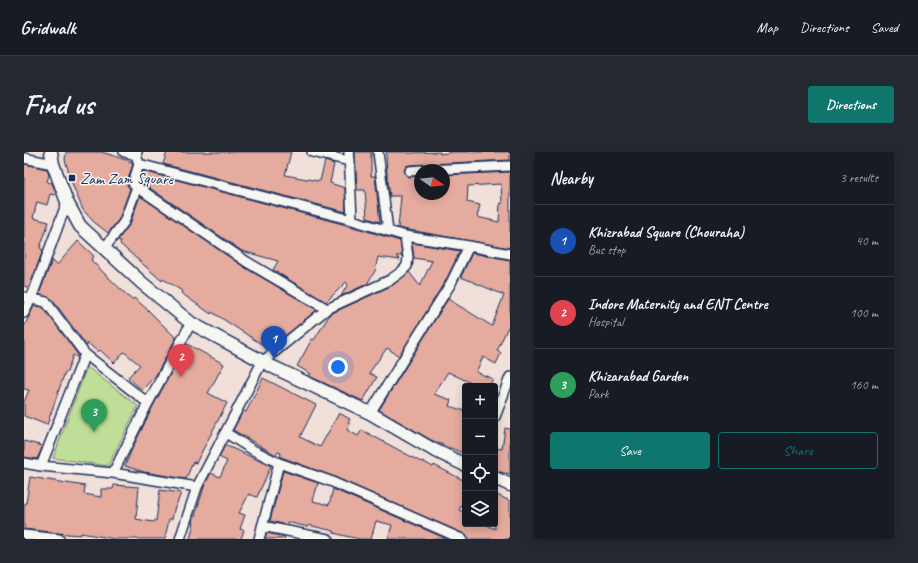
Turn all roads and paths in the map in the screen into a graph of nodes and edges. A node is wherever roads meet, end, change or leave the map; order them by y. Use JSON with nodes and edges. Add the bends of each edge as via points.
{"nodes":[{"id":1,"x":124,"y":152,"type":"edge"},
{"id":2,"x":312,"y":152,"type":"edge"},
{"id":3,"x":378,"y":152,"type":"edge"},
{"id":4,"x":349,"y":156,"type":"edge"},
{"id":5,"x":138,"y":157,"type":"edge"},
{"id":6,"x":24,"y":158,"type":"edge"},
{"id":7,"x":52,"y":158,"type":"edge"},
{"id":8,"x":510,"y":166,"type":"edge"},
{"id":9,"x":450,"y":169,"type":"edge"},
{"id":10,"x":410,"y":171,"type":"dead end"},
{"id":11,"x":414,"y":171,"type":"edge"},
{"id":12,"x":137,"y":187,"type":"junction"},
{"id":13,"x":67,"y":202,"type":"junction"},
{"id":14,"x":352,"y":220,"type":"junction"},
{"id":15,"x":388,"y":231,"type":"junction"},
{"id":16,"x":405,"y":236,"type":"junction"},
{"id":17,"x":469,"y":246,"type":"junction"},
{"id":18,"x":104,"y":249,"type":"junction"},
{"id":19,"x":510,"y":254,"type":"edge"},
{"id":20,"x":28,"y":298,"type":"edge"},
{"id":21,"x":327,"y":309,"type":"junction"},
{"id":22,"x":24,"y":313,"type":"edge"},
{"id":23,"x":191,"y":323,"type":"junction"},
{"id":24,"x":85,"y":354,"type":"junction"},
{"id":25,"x":262,"y":362,"type":"junction"},
{"id":26,"x":510,"y":377,"type":"edge"},
{"id":27,"x":148,"y":403,"type":"junction"},
{"id":28,"x":498,"y":409,"type":"edge"},
{"id":29,"x":370,"y":413,"type":"junction"},
{"id":30,"x":226,"y":432,"type":"junction"},
{"id":31,"x":24,"y":463,"type":"edge"},
{"id":32,"x":279,"y":463,"type":"junction"},
{"id":33,"x":462,"y":464,"type":"edge"},
{"id":34,"x":41,"y":466,"type":"junction"},
{"id":35,"x":113,"y":473,"type":"junction"},
{"id":36,"x":498,"y":479,"type":"edge"},
{"id":37,"x":510,"y":485,"type":"edge"},
{"id":38,"x":198,"y":487,"type":"junction"},
{"id":39,"x":262,"y":526,"type":"junction"},
{"id":40,"x":24,"y":535,"type":"edge"},
{"id":41,"x":59,"y":539,"type":"edge"},
{"id":42,"x":180,"y":539,"type":"edge"},
{"id":43,"x":259,"y":539,"type":"edge"},
{"id":44,"x":328,"y":539,"type":"edge"},
{"id":45,"x":462,"y":539,"type":"edge"}],
"edges":[{"from":1,"to":5,"type":"street"},
{"from":2,"to":4,"type":"street"},
{"from":3,"to":15,"type":"street"},
{"from":4,"to":14,"type":"street"},
{"from":5,"to":12,"type":"street","via":[[133,183]]},
{"from":5,"to":14,"type":"street"},
{"from":6,"to":7,"type":"street"},
{"from":7,"to":13,"type":"main road"},
{"from":8,"to":9,"type":"street"},
{"from":10,"to":11,"type":"street"},
{"from":12,"to":18,"type":"street","via":[[124,222]]},
{"from":12,"to":21,"type":"street","via":[[247,262]]},
{"from":13,"to":18,"type":"main road","via":[[80,226]]},
{"from":13,"to":20,"type":"street"},
{"from":14,"to":15,"type":"street"},
{"from":15,"to":16,"type":"street"},
{"from":16,"to":17,"type":"street"},
{"from":16,"to":21,"type":"street","via":[[408,257],[407,266],[401,272],[390,280]]},
{"from":17,"to":19,"type":"street"},
{"from":17,"to":29,"type":"street","via":[[451,283]]},
{"from":18,"to":23,"type":"main road"},
{"from":20,"to":22,"type":"street"},
{"from":20,"to":24,"type":"street","via":[[46,302]]},
{"from":21,"to":25,"type":"street"},
{"from":23,"to":25,"type":"main road"},
{"from":23,"to":27,"type":"street"},
{"from":24,"to":27,"type":"street"},
{"from":24,"to":34,"type":"street"},
{"from":25,"to":29,"type":"main road"},
{"from":25,"to":30,"type":"street"},
{"from":26,"to":28,"type":"street"},
{"from":27,"to":35,"type":"street"},
{"from":29,"to":33,"type":"main road"},
{"from":30,"to":32,"type":"street"},
{"from":30,"to":38,"type":"street"},
{"from":31,"to":34,"type":"street"},
{"from":32,"to":39,"type":"street"},
{"from":32,"to":45,"type":"street","via":[[330,481]]},
{"from":34,"to":35,"type":"street"},
{"from":35,"to":38,"type":"street"},
{"from":36,"to":37,"type":"main road"},
{"from":38,"to":42,"type":"street"},
{"from":39,"to":43,"type":"street"},
{"from":39,"to":44,"type":"street"},
{"from":40,"to":41,"type":"street"}]}
